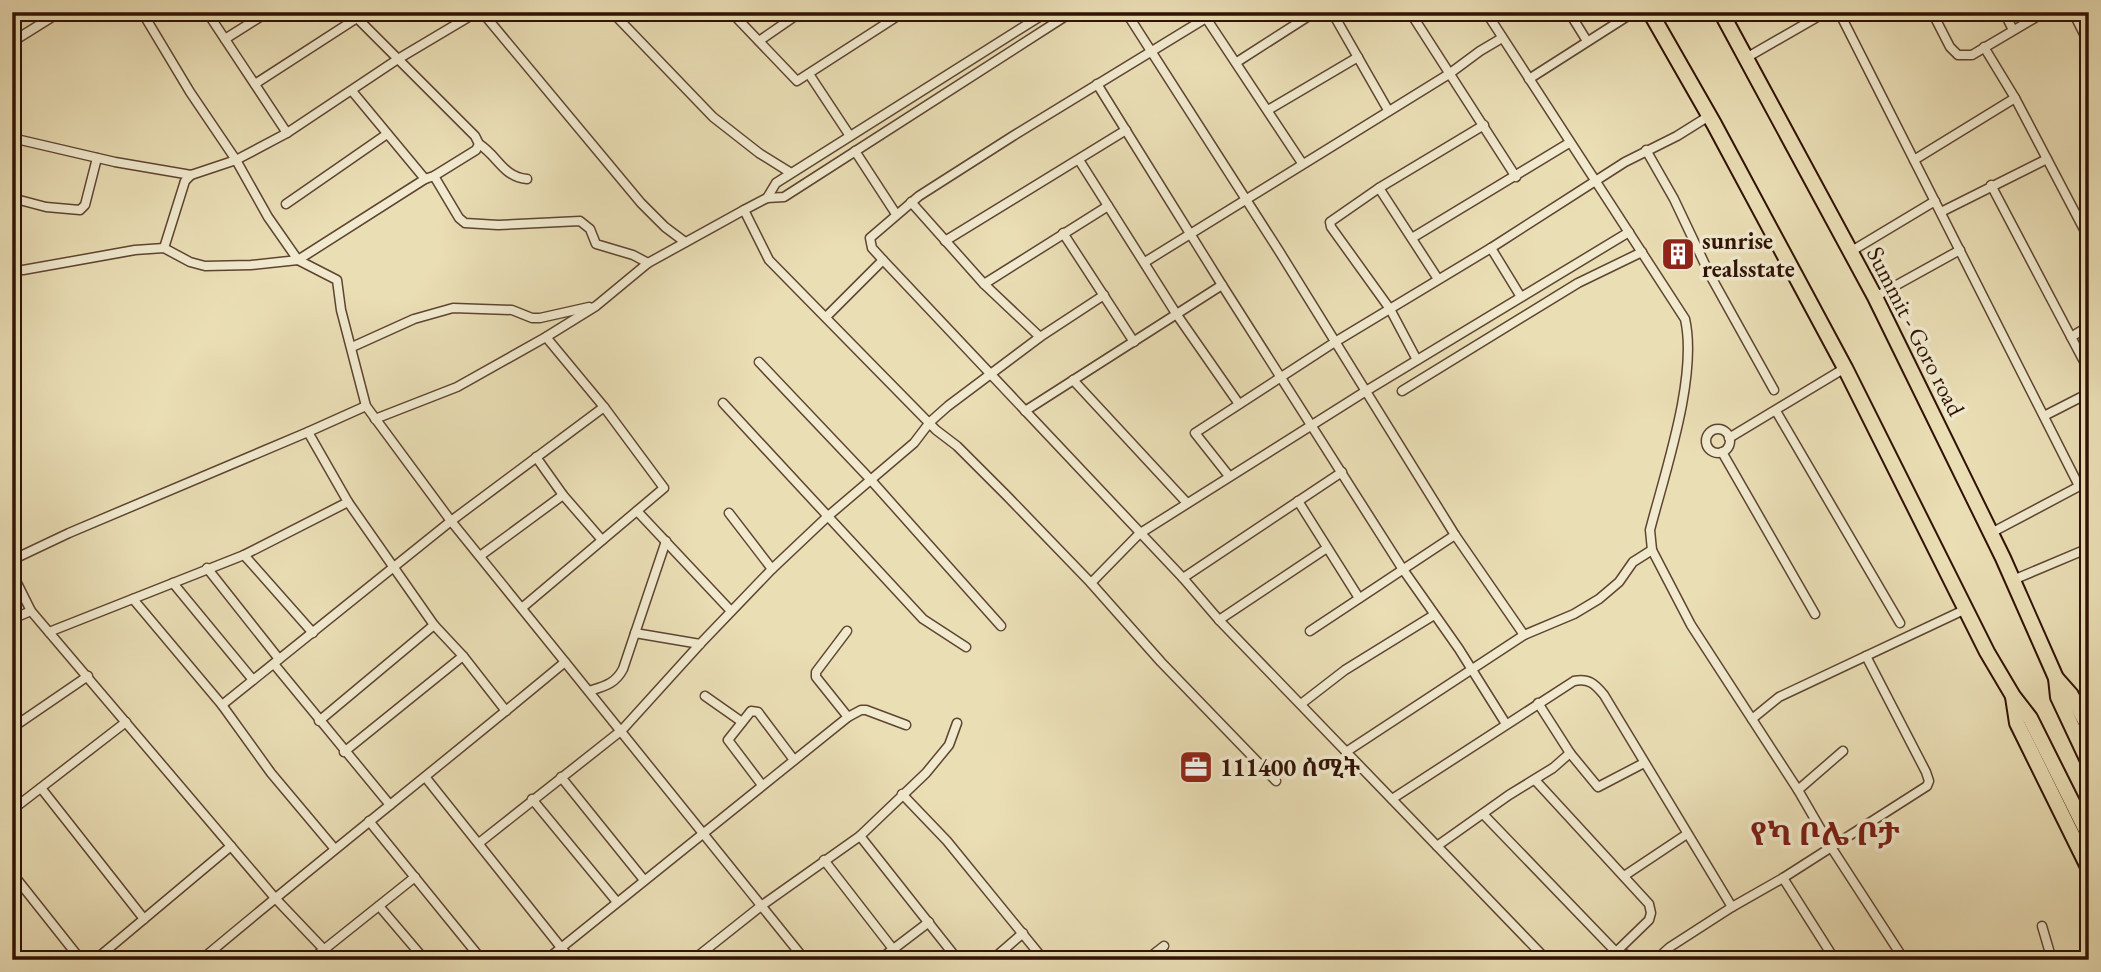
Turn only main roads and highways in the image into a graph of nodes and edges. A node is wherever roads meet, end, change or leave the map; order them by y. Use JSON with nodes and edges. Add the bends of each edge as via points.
{"nodes":[{"id":1,"x":1650,"y":12,"type":"edge"},
{"id":2,"x":1721,"y":12,"type":"edge"},
{"id":3,"x":2056,"y":678,"type":"junction"},
{"id":4,"x":2013,"y":696,"type":"junction"},
{"id":5,"x":2089,"y":729,"type":"edge"},
{"id":6,"x":2089,"y":763,"type":"edge"},
{"id":7,"x":2089,"y":836,"type":"edge"},
{"id":8,"x":2089,"y":869,"type":"edge"}],
"edges":[{"from":1,"to":4,"type":"highway","via":[[1845,368]]},
{"from":2,"to":3,"type":"highway","name":"Summit - Goro road","via":[[1875,297],[1991,533]]},
{"from":3,"to":5,"type":"highway"},
{"from":3,"to":6,"type":"highway","via":[[2060,705]]},
{"from":4,"to":7,"type":"highway","via":[[2030,718]]},
{"from":4,"to":8,"type":"highway","via":[[2017,723]]}]}
